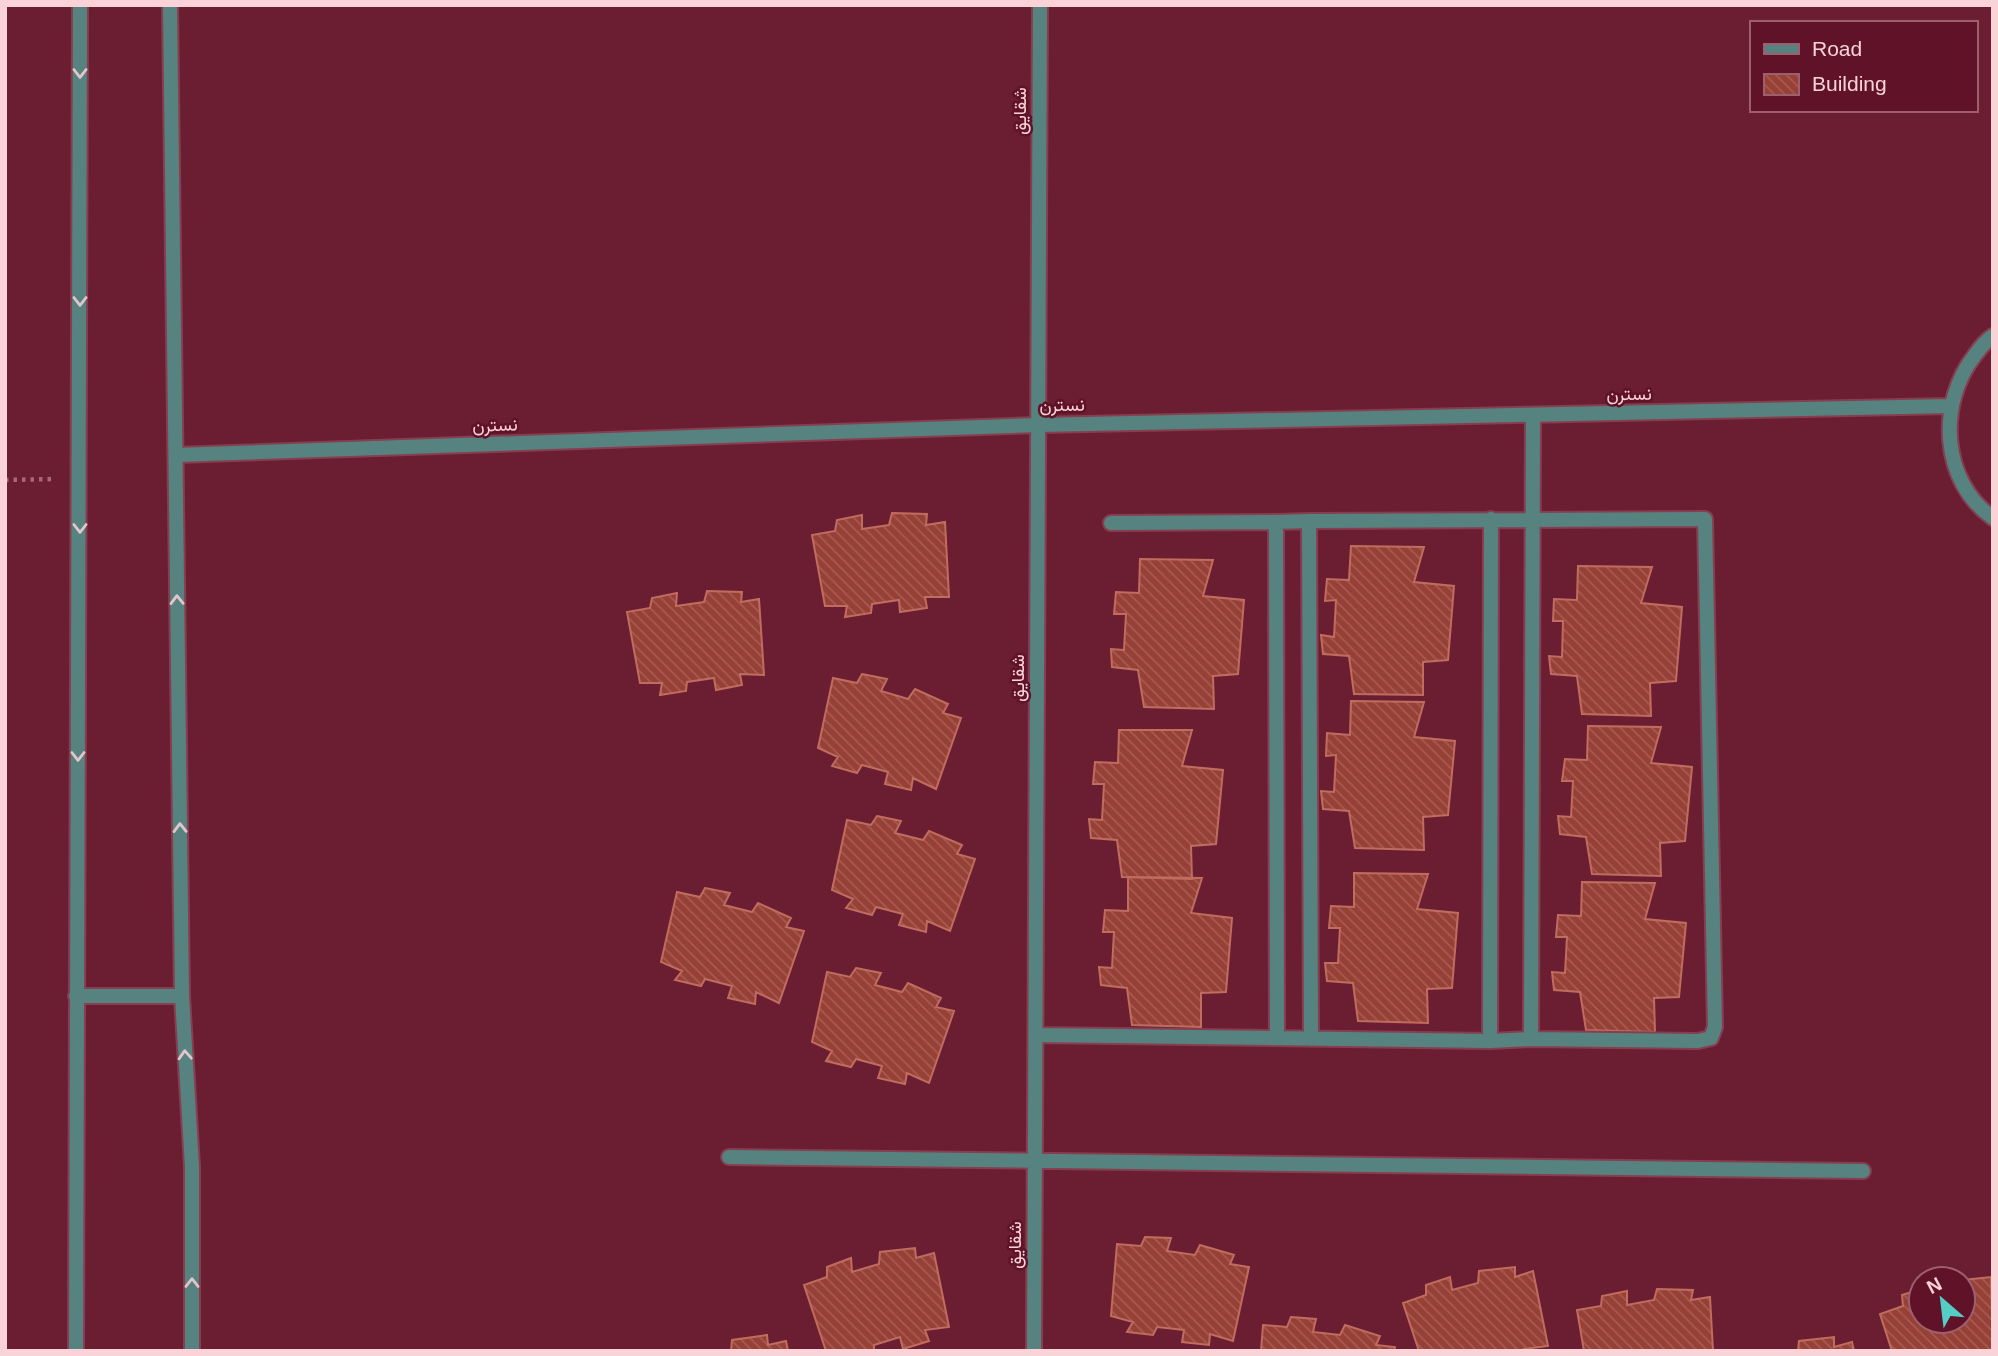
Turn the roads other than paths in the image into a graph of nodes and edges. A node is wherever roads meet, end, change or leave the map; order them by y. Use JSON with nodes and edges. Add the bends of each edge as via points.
{"nodes":[{"id":1,"x":80,"y":5,"type":"edge"},
{"id":2,"x":170,"y":5,"type":"edge"},
{"id":3,"x":1040,"y":5,"type":"edge"},
{"id":4,"x":1993,"y":336,"type":"edge"},
{"id":5,"x":1950,"y":406,"type":"junction"},
{"id":6,"x":1533,"y":415,"type":"junction"},
{"id":7,"x":1038,"y":425,"type":"junction"},
{"id":8,"x":176,"y":455,"type":"junction"},
{"id":9,"x":1533,"y":518,"type":"junction"},
{"id":10,"x":1993,"y":518,"type":"edge"},
{"id":11,"x":1491,"y":519,"type":"junction"},
{"id":12,"x":1310,"y":521,"type":"junction"},
{"id":13,"x":1276,"y":522,"type":"junction"},
{"id":14,"x":1111,"y":523,"type":"dead end"},
{"id":15,"x":76,"y":996,"type":"junction"},
{"id":16,"x":182,"y":996,"type":"junction"},
{"id":17,"x":1036,"y":1035,"type":"junction"},
{"id":18,"x":1277,"y":1038,"type":"junction"},
{"id":19,"x":1311,"y":1039,"type":"junction"},
{"id":20,"x":1531,"y":1039,"type":"junction"},
{"id":21,"x":1490,"y":1041,"type":"junction"},
{"id":22,"x":729,"y":1157,"type":"dead end"},
{"id":23,"x":1035,"y":1160,"type":"junction"},
{"id":24,"x":1863,"y":1171,"type":"dead end"},
{"id":25,"x":76,"y":1351,"type":"edge"},
{"id":26,"x":192,"y":1351,"type":"edge"},
{"id":27,"x":1034,"y":1351,"type":"edge"}],
"edges":[{"from":1,"to":15,"type":"street","one_way":true},
{"from":2,"to":8,"type":"street"},
{"from":3,"to":7,"type":"street","name":"شقایق"},
{"from":4,"to":5,"type":"street","via":[[1963,370]]},
{"from":5,"to":6,"type":"street","name":"نسترن"},
{"from":5,"to":10,"type":"street","via":[[1949,444],[1961,481],[1983,512]]},
{"from":6,"to":7,"type":"street","name":"نسترن"},
{"from":6,"to":9,"type":"street"},
{"from":7,"to":8,"type":"street","name":"نسترن"},
{"from":7,"to":17,"type":"street","name":"شقایق"},
{"from":16,"to":8,"type":"street","one_way":true},
{"from":9,"to":11,"type":"street"},
{"from":9,"to":20,"type":"street"},
{"from":9,"to":20,"type":"street","via":[[1705,519],[1715,1027],[1710,1038],[1698,1041]]},
{"from":11,"to":12,"type":"street"},
{"from":11,"to":21,"type":"street"},
{"from":12,"to":13,"type":"street"},
{"from":12,"to":19,"type":"street"},
{"from":13,"to":14,"type":"street"},
{"from":13,"to":18,"type":"street"},
{"from":15,"to":16,"type":"street"},
{"from":15,"to":25,"type":"street"},
{"from":26,"to":16,"type":"street","one_way":true,"via":[[192,1167]]},
{"from":17,"to":18,"type":"street"},
{"from":17,"to":23,"type":"street","name":"شقایق"},
{"from":18,"to":19,"type":"street"},
{"from":19,"to":21,"type":"street"},
{"from":20,"to":21,"type":"street"},
{"from":22,"to":23,"type":"street"},
{"from":23,"to":24,"type":"street"},
{"from":23,"to":27,"type":"street","name":"شقایق"}]}
